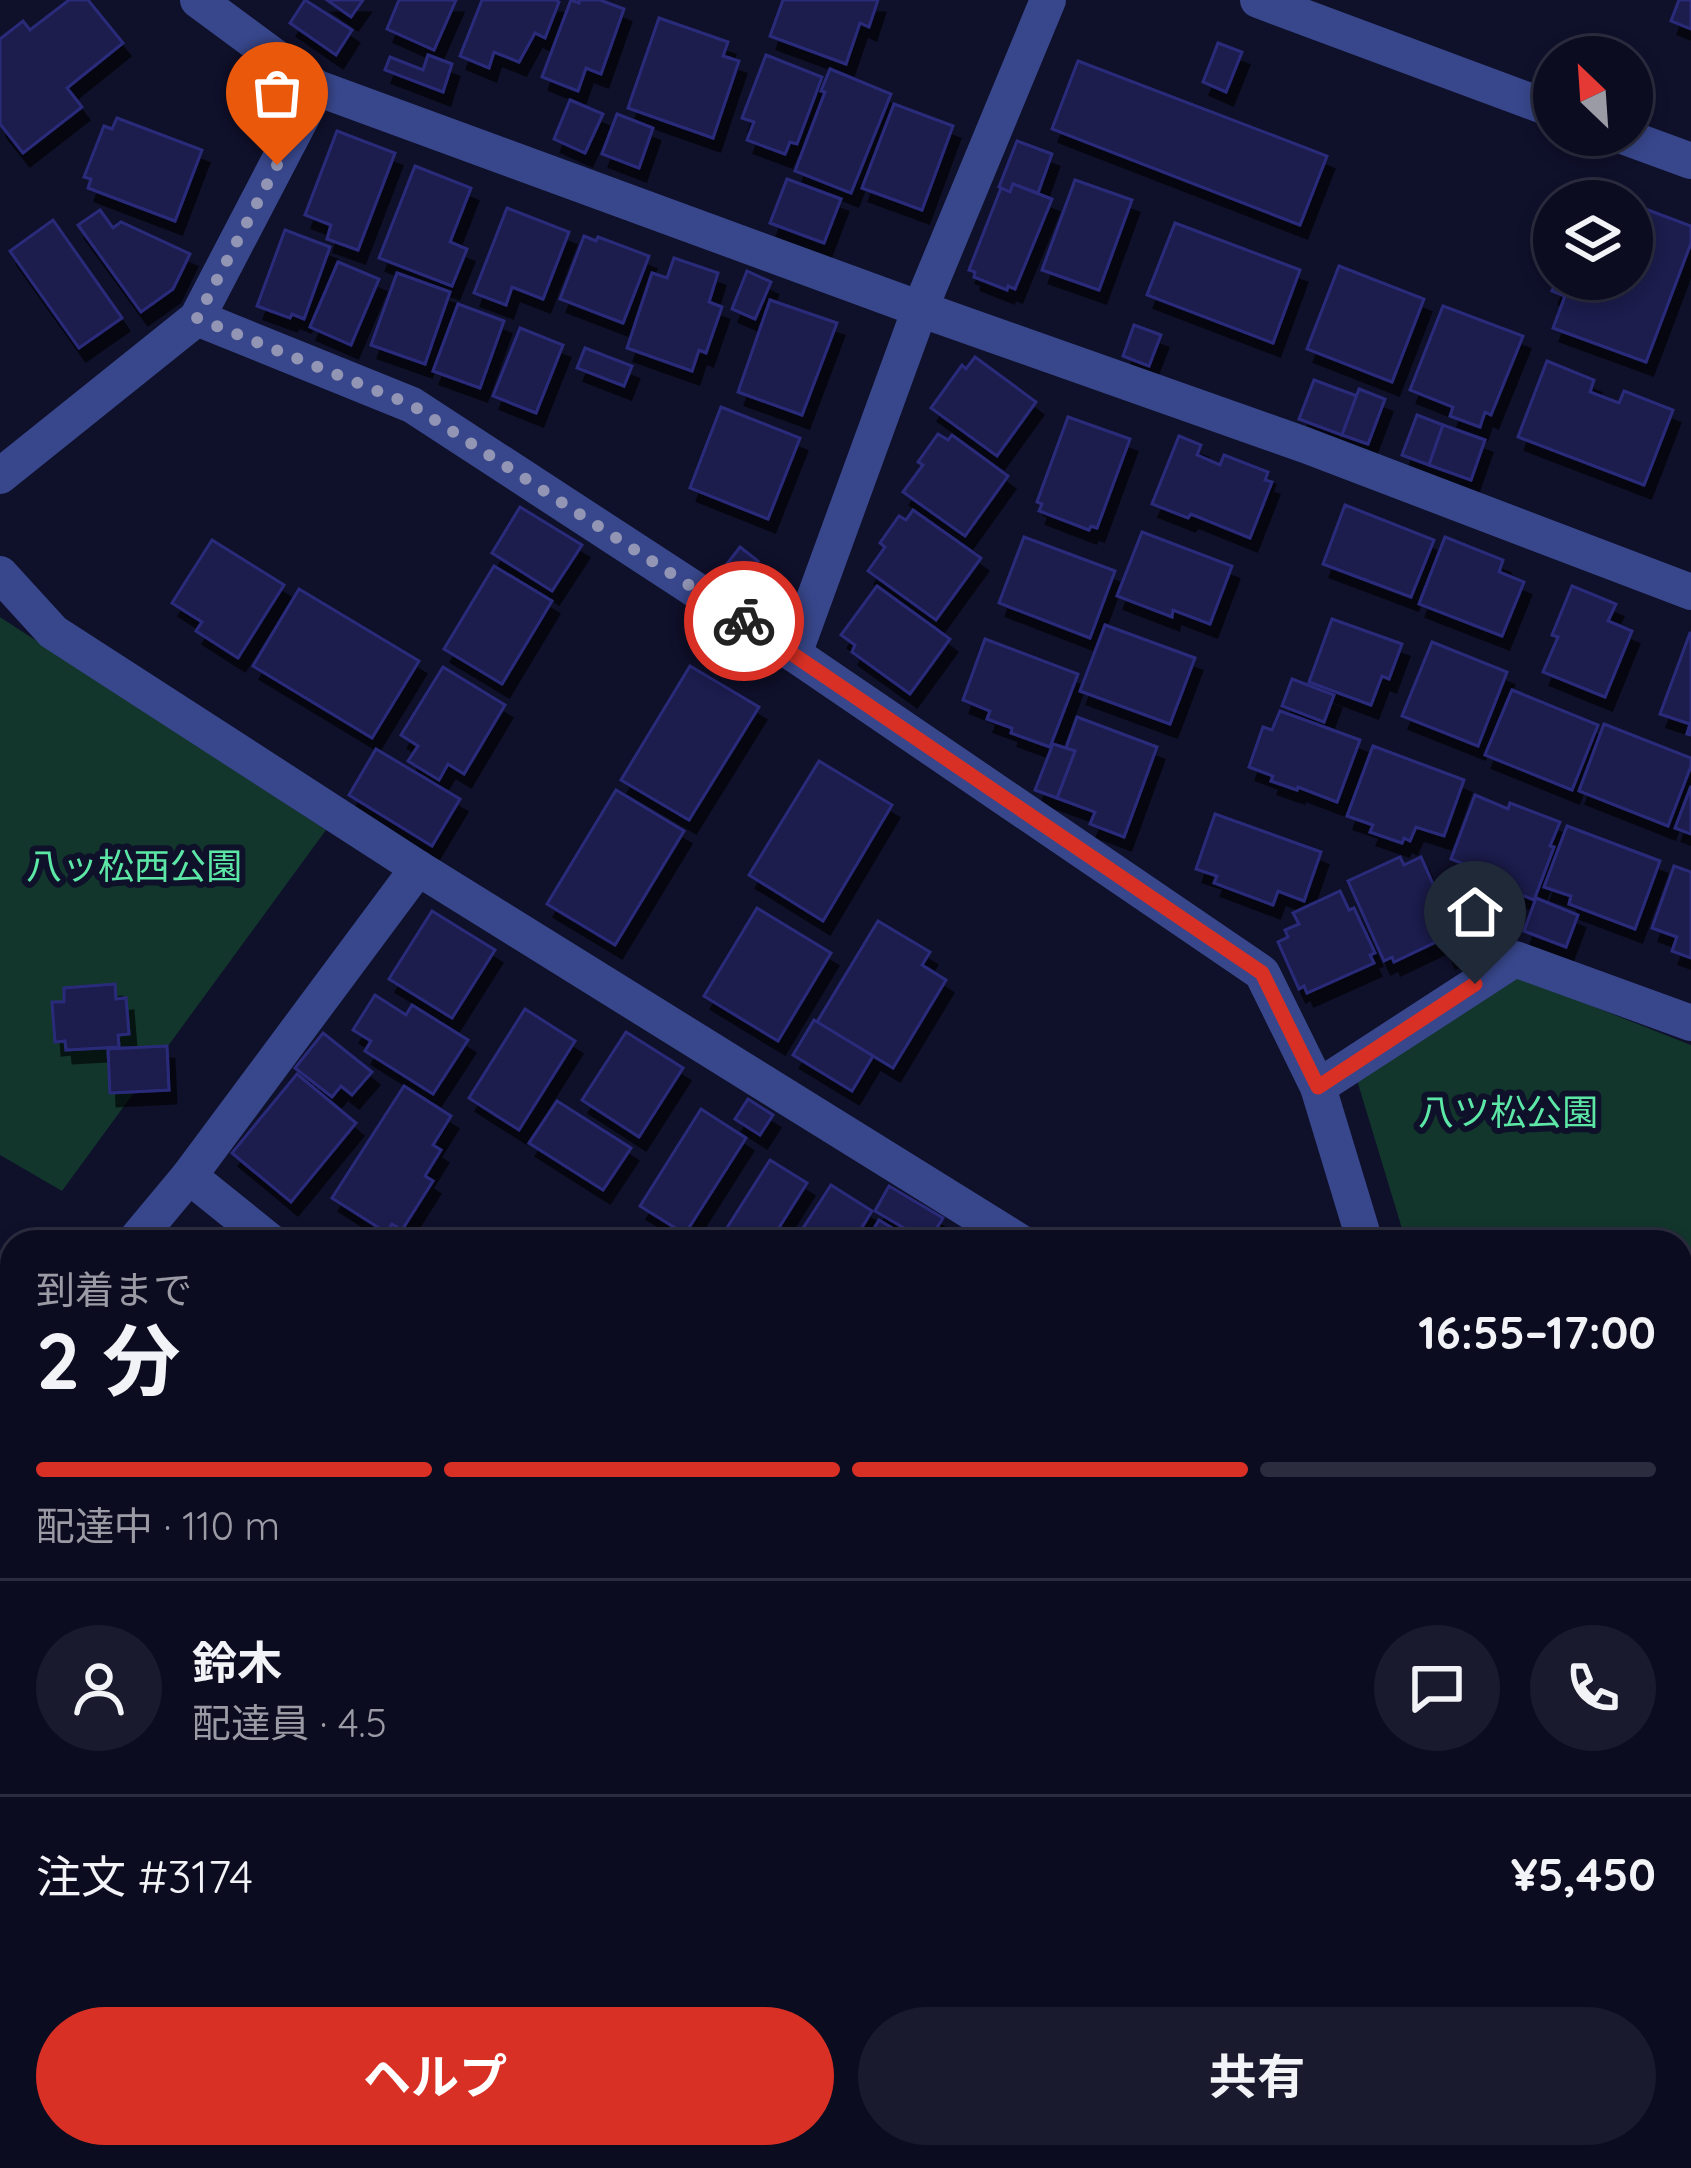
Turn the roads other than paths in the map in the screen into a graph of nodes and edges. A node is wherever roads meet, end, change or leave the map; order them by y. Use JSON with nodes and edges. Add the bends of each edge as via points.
{"nodes":[{"id":1,"x":198,"y":0,"type":"edge"},
{"id":2,"x":1048,"y":0,"type":"edge"},
{"id":3,"x":1258,"y":0,"type":"edge"},
{"id":4,"x":317,"y":88,"type":"junction"},
{"id":5,"x":1533,"y":102,"type":"edge"},
{"id":6,"x":1653,"y":147,"type":"edge"},
{"id":7,"x":1691,"y":161,"type":"edge"},
{"id":8,"x":920,"y":309,"type":"junction"},
{"id":9,"x":197,"y":318,"type":"junction"},
{"id":10,"x":0,"y":476,"type":"edge"},
{"id":11,"x":0,"y":574,"type":"edge"},
{"id":12,"x":1691,"y":592,"type":"edge"},
{"id":13,"x":794,"y":654,"type":"junction"},
{"id":14,"x":418,"y":868,"type":"junction"},
{"id":15,"x":1691,"y":1024,"type":"edge"},
{"id":16,"x":1318,"y":1087,"type":"junction"},
{"id":17,"x":189,"y":1177,"type":"junction"},
{"id":18,"x":144,"y":1230,"type":"edge"},
{"id":19,"x":256,"y":1230,"type":"edge"},
{"id":20,"x":1002,"y":1230,"type":"edge"},
{"id":21,"x":1361,"y":1230,"type":"edge"}],
"edges":[{"from":1,"to":4,"type":"street"},
{"from":2,"to":8,"type":"street"},
{"from":3,"to":5,"type":"street"},
{"from":4,"to":8,"type":"street"},
{"from":4,"to":9,"type":"street"},
{"from":6,"to":7,"type":"street"},
{"from":8,"to":12,"type":"street"},
{"from":8,"to":13,"type":"street"},
{"from":9,"to":10,"type":"street"},
{"from":9,"to":13,"type":"street","via":[[412,405]]},
{"from":11,"to":14,"type":"street","via":[[53,632]]},
{"from":13,"to":16,"type":"street","via":[[1262,973]]},
{"from":14,"to":17,"type":"street"},
{"from":14,"to":20,"type":"street"},
{"from":15,"to":16,"type":"street","via":[[1515,958]]},
{"from":16,"to":21,"type":"street"},
{"from":17,"to":18,"type":"street"},
{"from":17,"to":19,"type":"street"}]}
